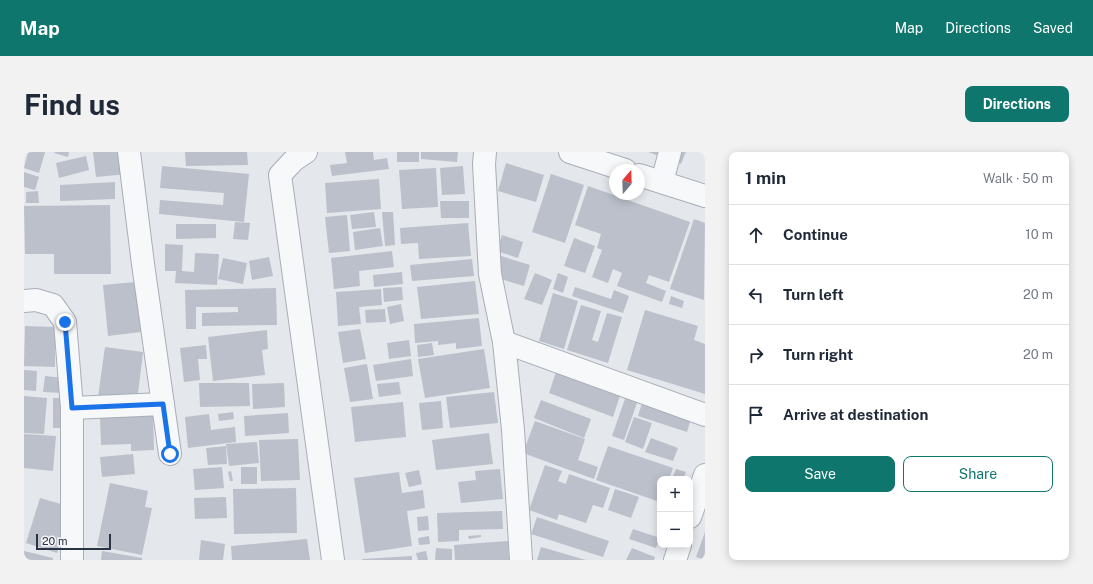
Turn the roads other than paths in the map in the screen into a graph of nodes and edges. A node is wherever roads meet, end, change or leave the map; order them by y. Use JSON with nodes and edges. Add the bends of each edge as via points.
{"nodes":[{"id":1,"x":129,"y":152,"type":"edge"},
{"id":2,"x":306,"y":152,"type":"edge"},
{"id":3,"x":486,"y":152,"type":"edge"},
{"id":4,"x":570,"y":152,"type":"edge"},
{"id":5,"x":670,"y":152,"type":"edge"},
{"id":6,"x":609,"y":165,"type":"edge"},
{"id":7,"x":645,"y":176,"type":"edge"},
{"id":8,"x":662,"y":182,"type":"junction"},
{"id":9,"x":705,"y":196,"type":"edge"},
{"id":10,"x":24,"y":301,"type":"edge"},
{"id":11,"x":504,"y":342,"type":"junction"},
{"id":12,"x":163,"y":404,"type":"junction"},
{"id":13,"x":72,"y":408,"type":"junction"},
{"id":14,"x":705,"y":415,"type":"edge"},
{"id":15,"x":170,"y":454,"type":"dead end"},
{"id":16,"x":705,"y":475,"type":"edge"},
{"id":17,"x":692,"y":512,"type":"edge"},
{"id":18,"x":679,"y":548,"type":"edge"},
{"id":19,"x":72,"y":560,"type":"edge"},
{"id":20,"x":333,"y":560,"type":"edge"},
{"id":21,"x":521,"y":560,"type":"edge"},
{"id":22,"x":675,"y":560,"type":"edge"}],
"edges":[{"from":1,"to":12,"type":"street","via":[[142,264]]},
{"from":2,"to":20,"type":"street","via":[[280,175]]},
{"from":3,"to":11,"type":"street","via":[[484,164],[490,274]]},
{"from":4,"to":6,"type":"street"},
{"from":5,"to":8,"type":"street"},
{"from":7,"to":8,"type":"street"},
{"from":8,"to":9,"type":"street"},
{"from":10,"to":13,"type":"street","via":[[36,300],[53,305],[65,322]]},
{"from":11,"to":14,"type":"street"},
{"from":11,"to":21,"type":"street","via":[[513,430]]},
{"from":12,"to":13,"type":"street"},
{"from":12,"to":15,"type":"street"},
{"from":13,"to":19,"type":"street"},
{"from":16,"to":17,"type":"street"},
{"from":18,"to":22,"type":"street"}]}
